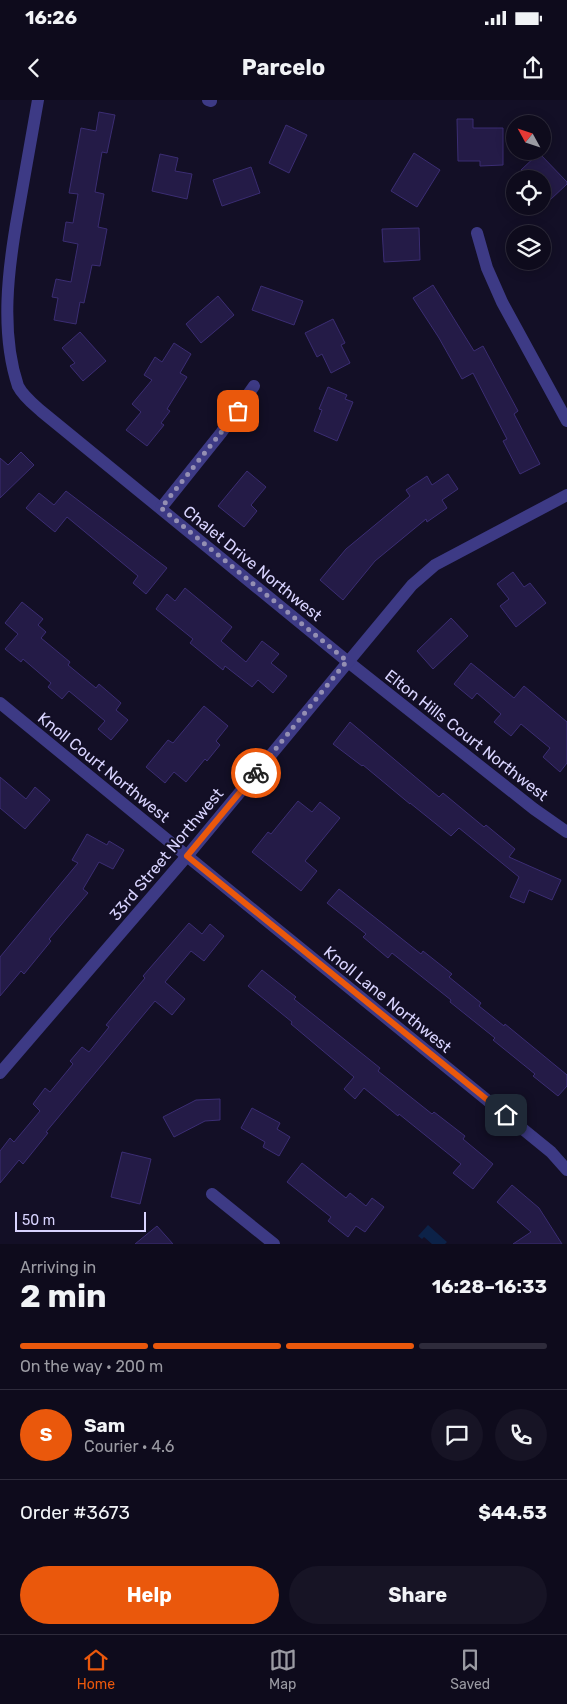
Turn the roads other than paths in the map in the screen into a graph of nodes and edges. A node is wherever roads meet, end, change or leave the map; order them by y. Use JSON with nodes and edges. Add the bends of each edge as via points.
{"nodes":[{"id":1,"x":38,"y":100,"type":"edge"},
{"id":2,"x":477,"y":233,"type":"dead end"},
{"id":3,"x":254,"y":386,"type":"dead end"},
{"id":4,"x":567,"y":421,"type":"edge"},
{"id":5,"x":567,"y":495,"type":"edge"},
{"id":6,"x":161,"y":508,"type":"junction"},
{"id":7,"x":347,"y":661,"type":"junction"},
{"id":8,"x":0,"y":702,"type":"edge"},
{"id":9,"x":567,"y":832,"type":"edge"},
{"id":10,"x":187,"y":856,"type":"junction"},
{"id":11,"x":0,"y":1073,"type":"edge"},
{"id":12,"x":567,"y":1170,"type":"edge"},
{"id":13,"x":212,"y":1194,"type":"dead end"},
{"id":14,"x":274,"y":1244,"type":"edge"}],
"edges":[{"from":1,"to":6,"type":"street","name":"Chalet Drive Northwest","via":[[5,288],[6,351],[19,387],[28,400]]},
{"from":2,"to":4,"type":"street","via":[[487,268],[502,302]]},
{"from":3,"to":6,"type":"street"},
{"from":5,"to":7,"type":"street","name":"33rd Street Northwest","via":[[435,565],[412,585]]},
{"from":6,"to":7,"type":"street","name":"Chalet Drive Northwest"},
{"from":7,"to":9,"type":"street","name":"Elton Hills Court Northwest"},
{"from":7,"to":10,"type":"street","name":"33rd Street Northwest"},
{"from":8,"to":10,"type":"street","name":"Knoll Court Northwest"},
{"from":10,"to":11,"type":"street","name":"33rd Street Northwest"},
{"from":10,"to":12,"type":"street","name":"Knoll Lane Northwest","via":[[543,1146]]},
{"from":13,"to":14,"type":"street"}]}
